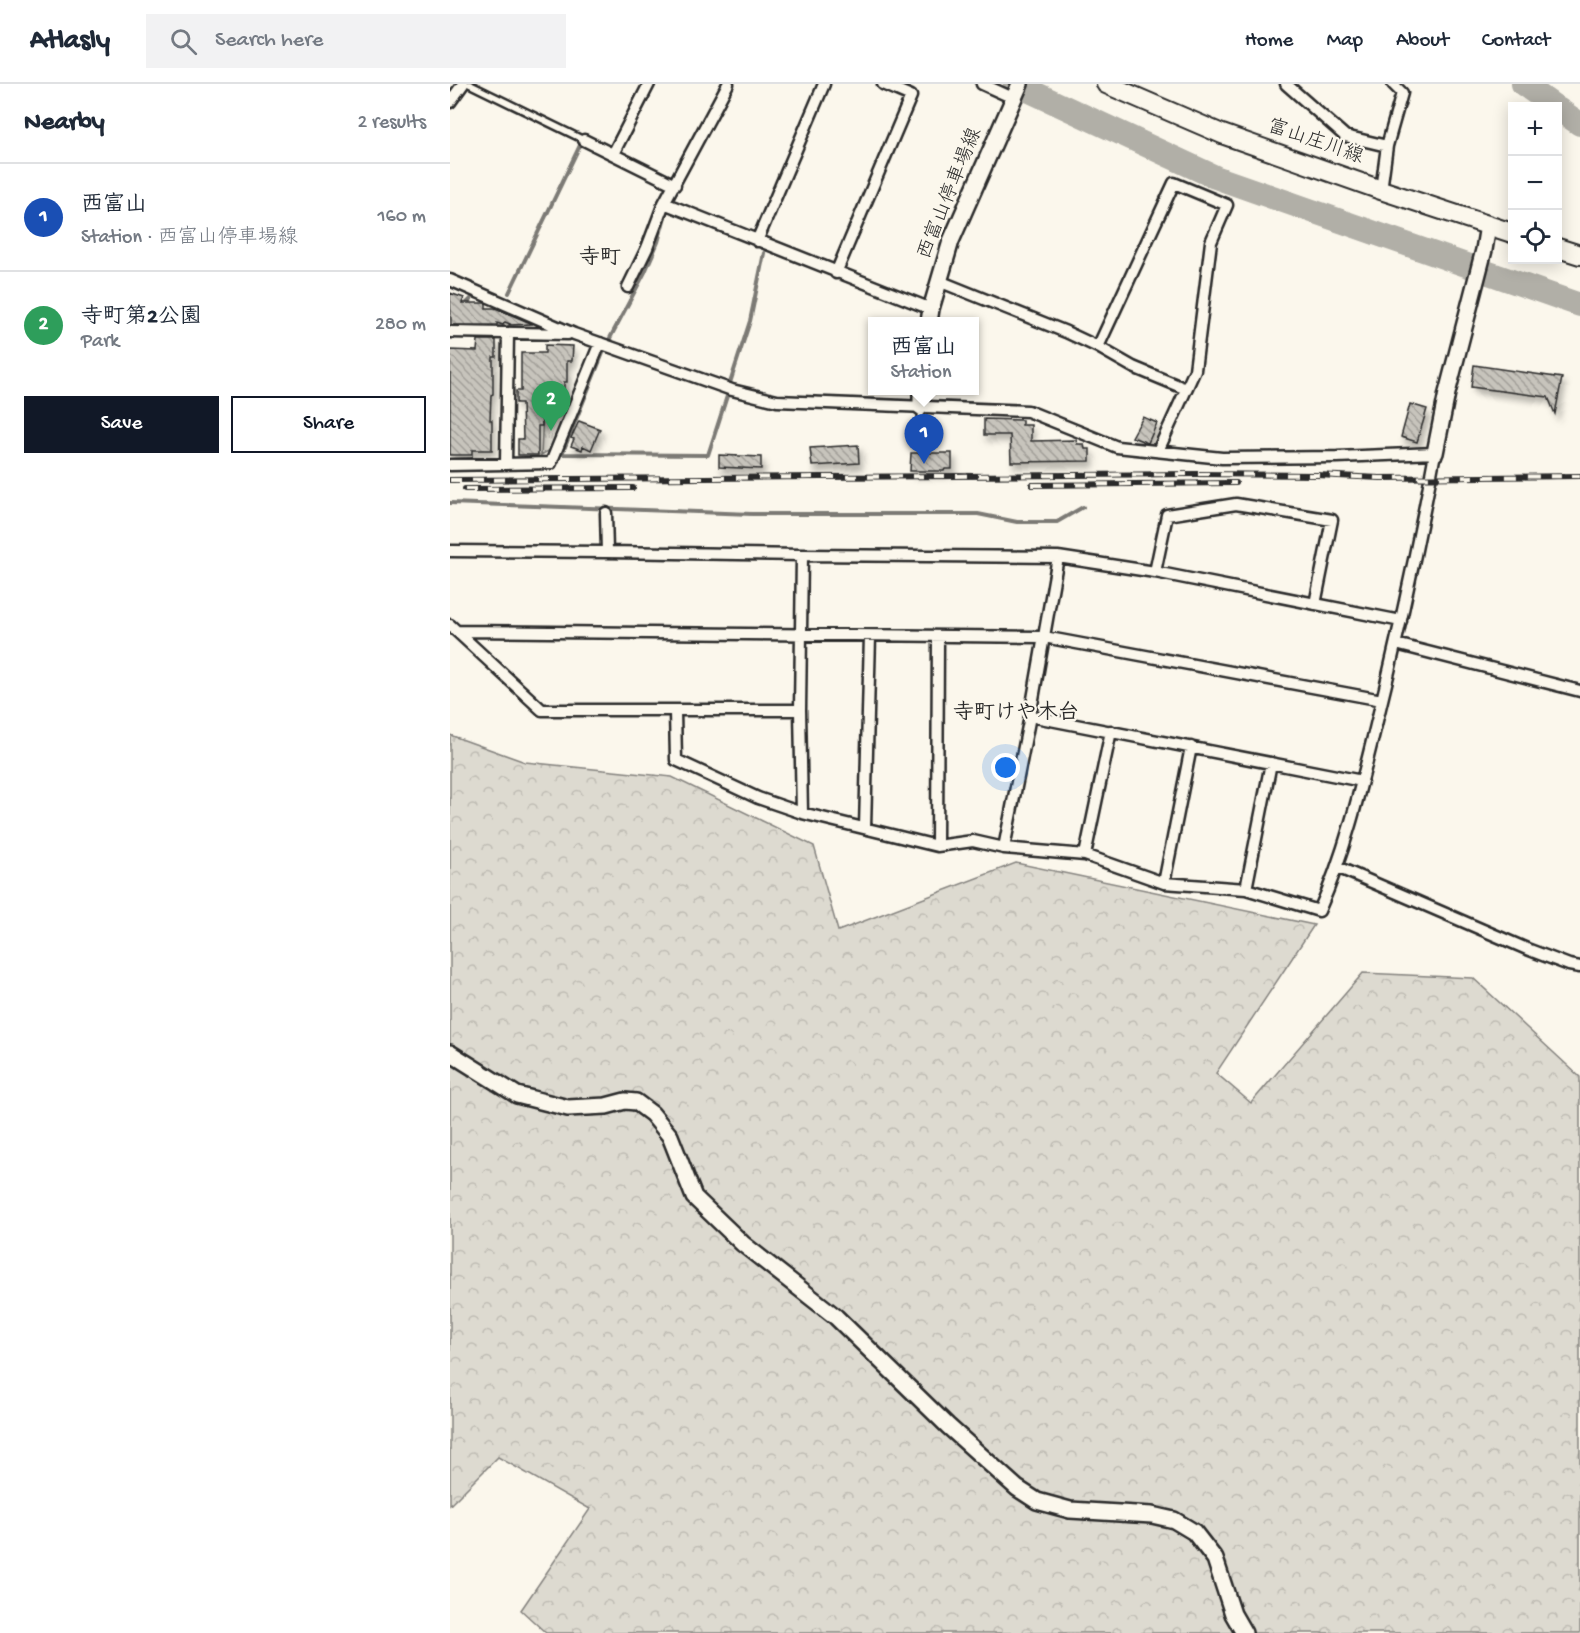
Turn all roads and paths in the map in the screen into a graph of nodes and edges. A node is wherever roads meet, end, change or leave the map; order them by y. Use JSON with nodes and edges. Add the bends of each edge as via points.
{"nodes":[{"id":1,"x":463,"y":84,"type":"edge"},
{"id":2,"x":470,"y":84,"type":"edge"},
{"id":3,"x":649,"y":84,"type":"edge"},
{"id":4,"x":728,"y":84,"type":"edge"},
{"id":5,"x":824,"y":84,"type":"edge"},
{"id":6,"x":883,"y":84,"type":"edge"},
{"id":7,"x":982,"y":84,"type":"edge"},
{"id":8,"x":1020,"y":84,"type":"edge"},
{"id":9,"x":1106,"y":84,"type":"edge"},
{"id":10,"x":1286,"y":84,"type":"edge"},
{"id":11,"x":1393,"y":84,"type":"edge"},
{"id":12,"x":1014,"y":98,"type":"junction"},
{"id":13,"x":450,"y":102,"type":"edge"},
{"id":14,"x":584,"y":140,"type":"joint"},
{"id":15,"x":1387,"y":146,"type":"junction"},
{"id":16,"x":613,"y":154,"type":"junction"},
{"id":17,"x":675,"y":184,"type":"junction"},
{"id":18,"x":1381,"y":190,"type":"junction"},
{"id":19,"x":664,"y":203,"type":"junction"},
{"id":20,"x":1488,"y":225,"type":"junction"},
{"id":21,"x":1508,"y":232,"type":"edge"},
{"id":22,"x":757,"y":241,"type":"junction"},
{"id":23,"x":1562,"y":250,"type":"edge"},
{"id":24,"x":1580,"y":255,"type":"edge"},
{"id":25,"x":836,"y":273,"type":"junction"},
{"id":26,"x":450,"y":280,"type":"edge"},
{"id":27,"x":939,"y":282,"type":"junction"},
{"id":28,"x":628,"y":287,"type":"dead end"},
{"id":29,"x":930,"y":315,"type":"edge"},
{"id":30,"x":450,"y":332,"type":"edge"},
{"id":31,"x":507,"y":333,"type":"junction"},
{"id":32,"x":574,"y":334,"type":"junction"},
{"id":33,"x":600,"y":343,"type":"junction"},
{"id":34,"x":1098,"y":347,"type":"junction"},
{"id":35,"x":1186,"y":389,"type":"junction"},
{"id":36,"x":921,"y":395,"type":"edge"},
{"id":37,"x":921,"y":407,"type":"junction"},
{"id":38,"x":922,"y":447,"type":"dead end"},
{"id":39,"x":1158,"y":451,"type":"junction"},
{"id":40,"x":1435,"y":453,"type":"junction"},
{"id":41,"x":506,"y":464,"type":"junction"},
{"id":42,"x":450,"y":465,"type":"edge"},
{"id":43,"x":606,"y":513,"type":"dead end"},
{"id":44,"x":450,"y":550,"type":"edge"},
{"id":45,"x":607,"y":552,"type":"junction"},
{"id":46,"x":802,"y":555,"type":"junction"},
{"id":47,"x":1058,"y":557,"type":"junction"},
{"id":48,"x":1155,"y":572,"type":"junction"},
{"id":49,"x":1316,"y":604,"type":"junction"},
{"id":50,"x":1401,"y":621,"type":"junction"},
{"id":51,"x":453,"y":628,"type":"edge"},
{"id":52,"x":802,"y":635,"type":"junction"},
{"id":53,"x":870,"y":636,"type":"junction"},
{"id":54,"x":938,"y":637,"type":"junction"},
{"id":55,"x":1044,"y":637,"type":"junction"},
{"id":56,"x":1396,"y":644,"type":"junction"},
{"id":57,"x":1580,"y":691,"type":"edge"},
{"id":58,"x":1382,"y":700,"type":"junction"},
{"id":59,"x":800,"y":710,"type":"junction"},
{"id":60,"x":675,"y":711,"type":"junction"},
{"id":61,"x":1030,"y":716,"type":"junction"},
{"id":62,"x":1111,"y":731,"type":"junction"},
{"id":63,"x":1191,"y":747,"type":"junction"},
{"id":64,"x":1271,"y":763,"type":"junction"},
{"id":65,"x":1362,"y":781,"type":"junction"},
{"id":66,"x":802,"y":813,"type":"junction"},
{"id":67,"x":865,"y":828,"type":"junction"},
{"id":68,"x":938,"y":846,"type":"junction"},
{"id":69,"x":1004,"y":848,"type":"junction"},
{"id":70,"x":1085,"y":855,"type":"junction"},
{"id":71,"x":1337,"y":867,"type":"junction"},
{"id":72,"x":1164,"y":883,"type":"junction"},
{"id":73,"x":1246,"y":889,"type":"junction"},
{"id":74,"x":1580,"y":967,"type":"edge"},
{"id":75,"x":450,"y":1053,"type":"edge"},
{"id":76,"x":1244,"y":1633,"type":"edge"}],
"edges":[{"from":1,"to":13,"type":"street"},
{"from":2,"to":14,"type":"lane"},
{"from":3,"to":16,"type":"street"},
{"from":4,"to":17,"type":"street"},
{"from":5,"to":22,"type":"street"},
{"from":6,"to":25,"type":"street","via":[[911,96]]},
{"from":7,"to":12,"type":"street"},
{"from":8,"to":12,"type":"street","name":"西富山停車場線"},
{"from":9,"to":18,"type":"main road","name":"富山庄川線","via":[[1222,135]]},
{"from":10,"to":15,"type":"street","via":[[1345,136]]},
{"from":11,"to":15,"type":"street","via":[[1402,93]]},
{"from":12,"to":27,"type":"street","name":"西富山停車場線","via":[[951,241]]},
{"from":14,"to":16,"type":"street"},
{"from":15,"to":18,"type":"street"},
{"from":16,"to":17,"type":"street"},
{"from":17,"to":19,"type":"street"},
{"from":18,"to":20,"type":"main road","name":"富山庄川線"},
{"from":19,"to":22,"type":"street"},
{"from":19,"to":28,"type":"street"},
{"from":20,"to":21,"type":"main road","name":"富山庄川線"},
{"from":20,"to":40,"type":"street"},
{"from":22,"to":25,"type":"street"},
{"from":23,"to":24,"type":"main road"},
{"from":25,"to":29,"type":"street"},
{"from":26,"to":32,"type":"street"},
{"from":27,"to":29,"type":"street","name":"西富山停車場線"},
{"from":27,"to":34,"type":"street"},
{"from":30,"to":31,"type":"street"},
{"from":31,"to":32,"type":"street"},
{"from":31,"to":41,"type":"street"},
{"from":32,"to":33,"type":"street"},
{"from":33,"to":37,"type":"street","via":[[732,390],[777,401]]},
{"from":33,"to":41,"type":"street","via":[[551,463]]},
{"from":34,"to":35,"type":"street","via":[[1133,368]]},
{"from":34,"to":35,"type":"street","via":[[1174,183],[1227,205],[1211,242],[1195,370]]},
{"from":35,"to":39,"type":"street"},
{"from":36,"to":37,"type":"street"},
{"from":37,"to":38,"type":"lane"},
{"from":37,"to":39,"type":"street","via":[[1028,411],[1117,447]]},
{"from":39,"to":40,"type":"street","via":[[1222,458]]},
{"from":40,"to":50,"type":"street"},
{"from":41,"to":42,"type":"street"},
{"from":43,"to":45,"type":"street"},
{"from":44,"to":45,"type":"street"},
{"from":45,"to":46,"type":"street"},
{"from":46,"to":47,"type":"street"},
{"from":46,"to":52,"type":"street"},
{"from":47,"to":48,"type":"street"},
{"from":47,"to":55,"type":"street"},
{"from":48,"to":49,"type":"street"},
{"from":48,"to":49,"type":"street","via":[[1167,515],[1236,504],[1332,520]]},
{"from":49,"to":50,"type":"street"},
{"from":50,"to":56,"type":"street"},
{"from":51,"to":52,"type":"street"},
{"from":51,"to":60,"type":"street","via":[[542,710]]},
{"from":52,"to":53,"type":"street"},
{"from":52,"to":59,"type":"street"},
{"from":53,"to":54,"type":"street"},
{"from":53,"to":67,"type":"street"},
{"from":54,"to":55,"type":"street"},
{"from":54,"to":68,"type":"street"},
{"from":55,"to":58,"type":"street"},
{"from":55,"to":61,"type":"street"},
{"from":56,"to":57,"type":"street"},
{"from":56,"to":58,"type":"street"},
{"from":58,"to":65,"type":"street"},
{"from":59,"to":60,"type":"street"},
{"from":59,"to":66,"type":"street"},
{"from":60,"to":66,"type":"street","via":[[676,760],[758,798]]},
{"from":61,"to":62,"type":"street"},
{"from":61,"to":69,"type":"street"},
{"from":62,"to":63,"type":"street"},
{"from":62,"to":70,"type":"street"},
{"from":63,"to":64,"type":"street"},
{"from":63,"to":72,"type":"street"},
{"from":64,"to":65,"type":"street"},
{"from":64,"to":73,"type":"street"},
{"from":65,"to":71,"type":"street"},
{"from":66,"to":67,"type":"street"},
{"from":67,"to":68,"type":"street"},
{"from":68,"to":69,"type":"street","via":[[973,841]]},
{"from":69,"to":70,"type":"street"},
{"from":70,"to":72,"type":"street"},
{"from":71,"to":73,"type":"street","via":[[1319,911]]},
{"from":71,"to":74,"type":"street","via":[[1527,949]]},
{"from":72,"to":73,"type":"street"},
{"from":75,"to":76,"type":"street","via":[[516,1095],[568,1108],[636,1102],[670,1136],[694,1197],[743,1244],[837,1317],[1017,1488],[1037,1501],[1059,1507],[1152,1515],[1174,1520],[1194,1532],[1215,1559],[1233,1614]]}]}
